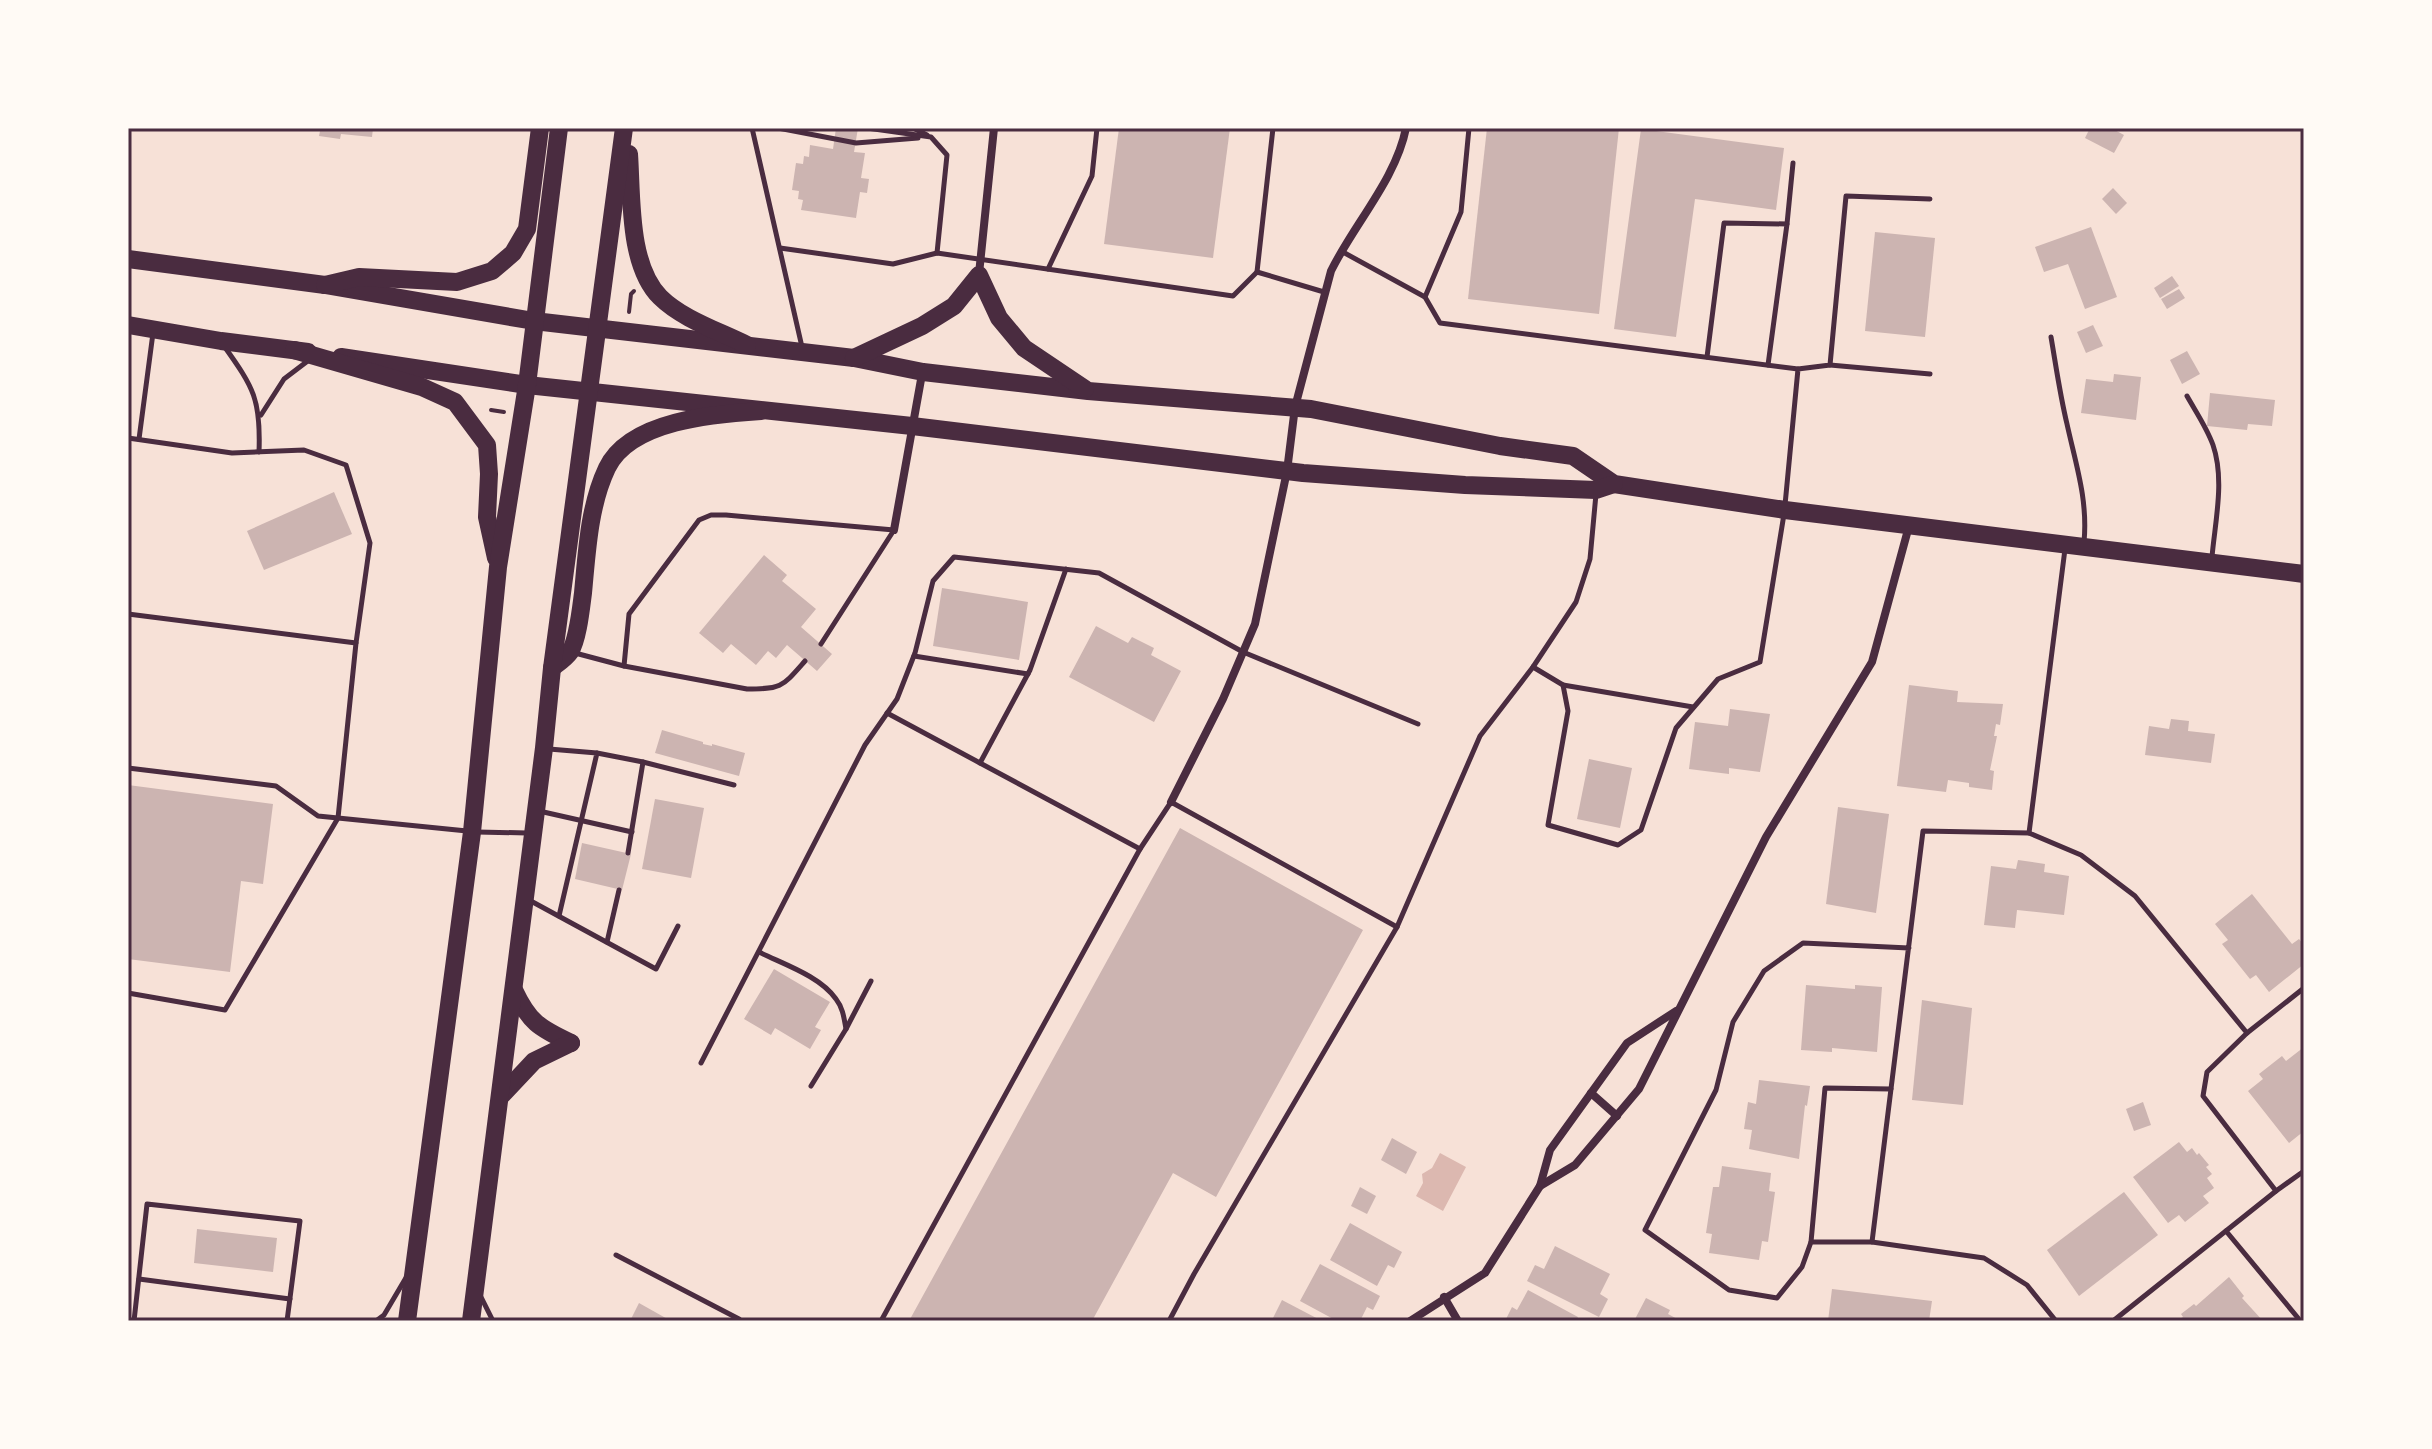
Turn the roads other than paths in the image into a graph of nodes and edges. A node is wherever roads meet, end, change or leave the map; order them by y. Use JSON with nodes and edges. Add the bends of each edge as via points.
{"nodes":[{"id":1,"x":540,"y":128,"type":"edge"},
{"id":2,"x":626,"y":128,"type":"edge"},
{"id":3,"x":752,"y":128,"type":"edge"},
{"id":4,"x":778,"y":128,"type":"edge"},
{"id":5,"x":867,"y":128,"type":"edge"},
{"id":6,"x":913,"y":128,"type":"edge"},
{"id":7,"x":994,"y":128,"type":"edge"},
{"id":8,"x":1097,"y":128,"type":"edge"},
{"id":9,"x":1273,"y":128,"type":"edge"},
{"id":10,"x":1406,"y":128,"type":"edge"},
{"id":11,"x":1469,"y":128,"type":"edge"},
{"id":12,"x":557,"y":130,"type":"edge"},
{"id":13,"x":931,"y":137,"type":"junction"},
{"id":14,"x":1793,"y":163,"type":"dead end"},
{"id":15,"x":1930,"y":199,"type":"dead end"},
{"id":16,"x":1787,"y":224,"type":"junction"},
{"id":17,"x":780,"y":248,"type":"junction"},
{"id":18,"x":1340,"y":251,"type":"junction"},
{"id":19,"x":937,"y":253,"type":"junction"},
{"id":20,"x":128,"y":259,"type":"edge"},
{"id":21,"x":980,"y":267,"type":"junction"},
{"id":22,"x":1048,"y":269,"type":"junction"},
{"id":23,"x":1257,"y":272,"type":"junction"},
{"id":24,"x":325,"y":285,"type":"junction"},
{"id":25,"x":1324,"y":292,"type":"junction"},
{"id":26,"x":1425,"y":297,"type":"junction"},
{"id":27,"x":534,"y":321,"type":"junction"},
{"id":28,"x":128,"y":325,"type":"edge"},
{"id":29,"x":154,"y":328,"type":"junction"},
{"id":30,"x":597,"y":329,"type":"junction"},
{"id":31,"x":2051,"y":337,"type":"dead end"},
{"id":32,"x":221,"y":341,"type":"junction"},
{"id":33,"x":747,"y":345,"type":"junction"},
{"id":34,"x":294,"y":350,"type":"junction"},
{"id":35,"x":803,"y":352,"type":"junction"},
{"id":36,"x":314,"y":356,"type":"junction"},
{"id":37,"x":1707,"y":357,"type":"junction"},
{"id":38,"x":854,"y":358,"type":"junction"},
{"id":39,"x":1768,"y":365,"type":"junction"},
{"id":40,"x":1830,"y":365,"type":"junction"},
{"id":41,"x":1798,"y":369,"type":"junction"},
{"id":42,"x":923,"y":372,"type":"junction"},
{"id":43,"x":1930,"y":374,"type":"dead end"},
{"id":44,"x":527,"y":385,"type":"junction"},
{"id":45,"x":588,"y":391,"type":"junction"},
{"id":46,"x":1088,"y":391,"type":"junction"},
{"id":47,"x":2187,"y":396,"type":"dead end"},
{"id":48,"x":1295,"y":407,"type":"junction"},
{"id":49,"x":761,"y":411,"type":"junction"},
{"id":50,"x":261,"y":416,"type":"junction"},
{"id":51,"x":912,"y":426,"type":"junction"},
{"id":52,"x":128,"y":438,"type":"edge"},
{"id":53,"x":139,"y":439,"type":"junction"},
{"id":54,"x":259,"y":452,"type":"junction"},
{"id":55,"x":1295,"y":472,"type":"junction"},
{"id":56,"x":1605,"y":487,"type":"junction"},
{"id":57,"x":1785,"y":510,"type":"junction"},
{"id":58,"x":1909,"y":525,"type":"junction"},
{"id":59,"x":894,"y":530,"type":"junction"},
{"id":60,"x":2074,"y":546,"type":"junction"},
{"id":61,"x":2212,"y":562,"type":"junction"},
{"id":62,"x":498,"y":567,"type":"junction"},
{"id":63,"x":1066,"y":569,"type":"junction"},
{"id":64,"x":2304,"y":574,"type":"edge"},
{"id":65,"x":128,"y":614,"type":"edge"},
{"id":66,"x":356,"y":643,"type":"junction"},
{"id":67,"x":821,"y":644,"type":"dead end"},
{"id":68,"x":570,"y":652,"type":"junction"},
{"id":69,"x":1243,"y":652,"type":"junction"},
{"id":70,"x":914,"y":656,"type":"junction"},
{"id":71,"x":805,"y":661,"type":"dead end"},
{"id":72,"x":624,"y":666,"type":"junction"},
{"id":73,"x":1533,"y":667,"type":"junction"},
{"id":74,"x":552,"y":668,"type":"junction"},
{"id":75,"x":1028,"y":674,"type":"junction"},
{"id":76,"x":1563,"y":685,"type":"junction"},
{"id":77,"x":1694,"y":707,"type":"junction"},
{"id":78,"x":887,"y":713,"type":"junction"},
{"id":79,"x":1418,"y":724,"type":"dead end"},
{"id":80,"x":544,"y":748,"type":"junction"},
{"id":81,"x":597,"y":753,"type":"junction"},
{"id":82,"x":643,"y":762,"type":"junction"},
{"id":83,"x":980,"y":763,"type":"junction"},
{"id":84,"x":128,"y":768,"type":"edge"},
{"id":85,"x":734,"y":785,"type":"dead end"},
{"id":86,"x":1171,"y":802,"type":"junction"},
{"id":87,"x":536,"y":811,"type":"junction"},
{"id":88,"x":338,"y":818,"type":"junction"},
{"id":89,"x":581,"y":820,"type":"junction"},
{"id":90,"x":472,"y":832,"type":"junction"},
{"id":91,"x":632,"y":832,"type":"junction"},
{"id":92,"x":533,"y":833,"type":"junction"},
{"id":93,"x":2029,"y":833,"type":"junction"},
{"id":94,"x":1140,"y":849,"type":"junction"},
{"id":95,"x":628,"y":853,"type":"dead end"},
{"id":96,"x":619,"y":890,"type":"dead end"},
{"id":97,"x":525,"y":897,"type":"junction"},
{"id":98,"x":559,"y":916,"type":"junction"},
{"id":99,"x":678,"y":926,"type":"dead end"},
{"id":100,"x":1397,"y":927,"type":"junction"},
{"id":101,"x":607,"y":942,"type":"junction"},
{"id":102,"x":1909,"y":948,"type":"junction"},
{"id":103,"x":759,"y":952,"type":"junction"},
{"id":104,"x":871,"y":981,"type":"dead end"},
{"id":105,"x":513,"y":988,"type":"junction"},
{"id":106,"x":2304,"y":988,"type":"edge"},
{"id":107,"x":128,"y":993,"type":"edge"},
{"id":108,"x":1677,"y":1011,"type":"junction"},
{"id":109,"x":846,"y":1029,"type":"junction"},
{"id":110,"x":2247,"y":1033,"type":"junction"},
{"id":111,"x":701,"y":1063,"type":"dead end"},
{"id":112,"x":811,"y":1086,"type":"dead end"},
{"id":113,"x":1891,"y":1089,"type":"junction"},
{"id":114,"x":1591,"y":1093,"type":"junction"},
{"id":115,"x":500,"y":1097,"type":"junction"},
{"id":116,"x":1617,"y":1116,"type":"junction"},
{"id":117,"x":2304,"y":1171,"type":"edge"},
{"id":118,"x":1540,"y":1186,"type":"junction"},
{"id":119,"x":2276,"y":1191,"type":"junction"},
{"id":120,"x":2226,"y":1231,"type":"junction"},
{"id":121,"x":1811,"y":1242,"type":"junction"},
{"id":122,"x":1872,"y":1242,"type":"junction"},
{"id":123,"x":616,"y":1255,"type":"dead end"},
{"id":124,"x":415,"y":1261,"type":"junction"},
{"id":125,"x":139,"y":1279,"type":"junction"},
{"id":126,"x":476,"y":1285,"type":"junction"},
{"id":127,"x":1444,"y":1297,"type":"junction"},
{"id":128,"x":290,"y":1299,"type":"junction"},
{"id":129,"x":134,"y":1321,"type":"edge"},
{"id":130,"x":287,"y":1321,"type":"edge"},
{"id":131,"x":376,"y":1321,"type":"edge"},
{"id":132,"x":407,"y":1321,"type":"edge"},
{"id":133,"x":471,"y":1321,"type":"edge"},
{"id":134,"x":493,"y":1321,"type":"edge"},
{"id":135,"x":738,"y":1321,"type":"edge"},
{"id":136,"x":881,"y":1321,"type":"edge"},
{"id":137,"x":1169,"y":1321,"type":"edge"},
{"id":138,"x":1410,"y":1321,"type":"edge"},
{"id":139,"x":1458,"y":1321,"type":"edge"},
{"id":140,"x":2056,"y":1321,"type":"edge"},
{"id":141,"x":2113,"y":1321,"type":"edge"},
{"id":142,"x":2298,"y":1321,"type":"edge"}],
"edges":[{"from":1,"to":24,"type":"main road","via":[[527,229],[513,253],[492,271],[457,282],[359,277]]},
{"from":2,"to":30,"type":"main road"},
{"from":2,"to":33,"type":"main road","via":[[637,251],[649,280],[674,308]]},
{"from":3,"to":17,"type":"lane"},
{"from":4,"to":13,"type":"lane","via":[[856,143]]},
{"from":5,"to":13,"type":"lane"},
{"from":6,"to":13,"type":"lane"},
{"from":7,"to":21,"type":"street"},
{"from":8,"to":22,"type":"lane","via":[[1092,176]]},
{"from":9,"to":23,"type":"lane"},
{"from":10,"to":18,"type":"street","via":[[1376,198]]},
{"from":11,"to":26,"type":"lane","via":[[1461,212]]},
{"from":12,"to":27,"type":"main road"},
{"from":13,"to":19,"type":"lane","via":[[947,155]]},
{"from":14,"to":16,"type":"lane"},
{"from":15,"to":40,"type":"lane","via":[[1846,196]]},
{"from":16,"to":37,"type":"lane","via":[[1724,223]]},
{"from":16,"to":39,"type":"lane"},
{"from":17,"to":19,"type":"lane","via":[[893,264]]},
{"from":17,"to":35,"type":"lane"},
{"from":18,"to":25,"type":"street"},
{"from":18,"to":26,"type":"lane"},
{"from":19,"to":21,"type":"lane"},
{"from":20,"to":24,"type":"main road"},
{"from":21,"to":22,"type":"lane"},
{"from":21,"to":38,"type":"main road","via":[[954,306]]},
{"from":21,"to":46,"type":"main road","via":[[999,318],[1024,348]]},
{"from":22,"to":23,"type":"lane","via":[[1233,296]]},
{"from":23,"to":25,"type":"lane"},
{"from":24,"to":27,"type":"main road"},
{"from":25,"to":48,"type":"street"},
{"from":26,"to":37,"type":"lane","via":[[1440,323]]},
{"from":27,"to":30,"type":"main road"},
{"from":27,"to":44,"type":"main road"},
{"from":28,"to":29,"type":"main road"},
{"from":29,"to":32,"type":"main road"},
{"from":29,"to":53,"type":"lane"},
{"from":30,"to":33,"type":"main road"},
{"from":30,"to":45,"type":"main road"},
{"from":31,"to":60,"type":"lane","via":[[2086,514]]},
{"from":32,"to":34,"type":"main road"},
{"from":32,"to":50,"type":"lane","via":[[248,380]]},
{"from":33,"to":35,"type":"main road"},
{"from":34,"to":36,"type":"main road"},
{"from":34,"to":44,"type":"main road"},
{"from":35,"to":38,"type":"main road"},
{"from":36,"to":50,"type":"lane","via":[[284,379]]},
{"from":36,"to":62,"type":"main road","via":[[422,387],[455,402],[487,445],[487,517]]},
{"from":37,"to":39,"type":"lane"},
{"from":38,"to":42,"type":"main road"},
{"from":39,"to":41,"type":"lane"},
{"from":40,"to":41,"type":"lane"},
{"from":40,"to":43,"type":"lane"},
{"from":41,"to":57,"type":"lane"},
{"from":42,"to":46,"type":"main road"},
{"from":42,"to":51,"type":"street"},
{"from":44,"to":45,"type":"main road"},
{"from":44,"to":62,"type":"main road"},
{"from":45,"to":49,"type":"main road"},
{"from":45,"to":74,"type":"main road"},
{"from":46,"to":48,"type":"main road"},
{"from":47,"to":61,"type":"lane","via":[[2217,461]]},
{"from":48,"to":55,"type":"street"},
{"from":48,"to":56,"type":"main road","via":[[1573,456]]},
{"from":49,"to":51,"type":"main road"},
{"from":49,"to":68,"type":"main road","via":[[702,417],[641,434],[608,465],[594,505]]},
{"from":50,"to":54,"type":"lane"},
{"from":51,"to":55,"type":"main road"},
{"from":51,"to":59,"type":"street"},
{"from":52,"to":53,"type":"lane"},
{"from":53,"to":54,"type":"lane"},
{"from":54,"to":66,"type":"lane","via":[[304,450],[346,465],[370,543]]},
{"from":55,"to":56,"type":"main road","via":[[1465,485]]},
{"from":55,"to":69,"type":"street"},
{"from":56,"to":57,"type":"main road"},
{"from":56,"to":73,"type":"lane","via":[[1576,602]]},
{"from":57,"to":58,"type":"main road"},
{"from":57,"to":77,"type":"lane","via":[[1760,662],[1718,679]]},
{"from":58,"to":60,"type":"main road"},
{"from":58,"to":108,"type":"street","via":[[1872,662],[1766,837]]},
{"from":59,"to":67,"type":"lane"},
{"from":59,"to":72,"type":"lane","via":[[726,515],[699,520],[629,614]]},
{"from":60,"to":61,"type":"main road"},
{"from":60,"to":93,"type":"lane"},
{"from":61,"to":64,"type":"main road"},
{"from":62,"to":90,"type":"main road"},
{"from":63,"to":69,"type":"lane","via":[[1099,573]]},
{"from":63,"to":70,"type":"lane","via":[[954,557],[933,581]]},
{"from":63,"to":75,"type":"lane"},
{"from":65,"to":66,"type":"lane"},
{"from":66,"to":88,"type":"lane"},
{"from":68,"to":72,"type":"lane"},
{"from":68,"to":74,"type":"main road"},
{"from":69,"to":79,"type":"lane"},
{"from":69,"to":86,"type":"street"},
{"from":70,"to":75,"type":"lane"},
{"from":70,"to":78,"type":"lane"},
{"from":71,"to":72,"type":"lane","via":[[783,686],[766,689]]},
{"from":73,"to":76,"type":"lane"},
{"from":73,"to":100,"type":"lane","via":[[1480,736]]},
{"from":74,"to":80,"type":"main road"},
{"from":75,"to":83,"type":"lane"},
{"from":76,"to":77,"type":"lane"},
{"from":76,"to":77,"type":"lane","via":[[1568,711],[1548,825],[1618,845],[1641,830],[1676,728]]},
{"from":78,"to":83,"type":"lane"},
{"from":78,"to":103,"type":"lane","via":[[865,745]]},
{"from":80,"to":81,"type":"lane"},
{"from":80,"to":87,"type":"main road"},
{"from":81,"to":82,"type":"lane"},
{"from":81,"to":89,"type":"lane"},
{"from":82,"to":85,"type":"lane"},
{"from":82,"to":91,"type":"lane"},
{"from":83,"to":94,"type":"lane"},
{"from":84,"to":88,"type":"lane","via":[[276,786],[318,816]]},
{"from":86,"to":94,"type":"lane"},
{"from":86,"to":100,"type":"lane"},
{"from":87,"to":89,"type":"lane"},
{"from":87,"to":92,"type":"main road"},
{"from":88,"to":90,"type":"lane"},
{"from":88,"to":107,"type":"lane","via":[[225,1010]]},
{"from":89,"to":91,"type":"lane"},
{"from":89,"to":98,"type":"lane"},
{"from":90,"to":92,"type":"lane"},
{"from":90,"to":124,"type":"main road"},
{"from":91,"to":95,"type":"lane"},
{"from":92,"to":97,"type":"main road"},
{"from":93,"to":102,"type":"lane","via":[[1923,831]]},
{"from":93,"to":110,"type":"lane","via":[[2081,855],[2135,896]]},
{"from":94,"to":136,"type":"lane"},
{"from":96,"to":101,"type":"lane"},
{"from":97,"to":98,"type":"lane"},
{"from":97,"to":105,"type":"main road"},
{"from":98,"to":101,"type":"lane"},
{"from":99,"to":101,"type":"lane","via":[[656,969]]},
{"from":100,"to":137,"type":"lane"},
{"from":102,"to":113,"type":"lane"},
{"from":102,"to":121,"type":"lane","via":[[1803,943],[1764,971],[1733,1022],[1716,1090],[1645,1230],[1729,1290],[1777,1298],[1802,1267]]},
{"from":103,"to":109,"type":"lane","via":[[835,996]]},
{"from":103,"to":111,"type":"lane"},
{"from":104,"to":109,"type":"lane"},
{"from":105,"to":115,"type":"main road"},
{"from":105,"to":115,"type":"main road","via":[[537,1027],[571,1043],[534,1061]]},
{"from":106,"to":110,"type":"lane"},
{"from":108,"to":114,"type":"street","via":[[1627,1043]]},
{"from":108,"to":116,"type":"street","via":[[1639,1089]]},
{"from":109,"to":112,"type":"lane"},
{"from":110,"to":119,"type":"lane","via":[[2207,1072],[2203,1096]]},
{"from":113,"to":121,"type":"lane","via":[[1825,1088]]},
{"from":113,"to":122,"type":"lane"},
{"from":114,"to":116,"type":"street"},
{"from":114,"to":118,"type":"street","via":[[1550,1150]]},
{"from":115,"to":126,"type":"main road"},
{"from":116,"to":118,"type":"street","via":[[1575,1165]]},
{"from":117,"to":119,"type":"lane"},
{"from":118,"to":127,"type":"street","via":[[1485,1273]]},
{"from":119,"to":120,"type":"lane"},
{"from":120,"to":141,"type":"lane"},
{"from":120,"to":142,"type":"lane"},
{"from":121,"to":122,"type":"lane"},
{"from":122,"to":140,"type":"lane","via":[[1984,1258],[2027,1285]]},
{"from":123,"to":135,"type":"lane"},
{"from":124,"to":131,"type":"lane"},
{"from":124,"to":132,"type":"main road"},
{"from":125,"to":128,"type":"lane"},
{"from":125,"to":128,"type":"lane","via":[[147,1204],[300,1221]]},
{"from":125,"to":129,"type":"lane"},
{"from":126,"to":133,"type":"main road"},
{"from":126,"to":134,"type":"lane"},
{"from":127,"to":138,"type":"street"},
{"from":127,"to":139,"type":"street"},
{"from":128,"to":130,"type":"lane"}]}
